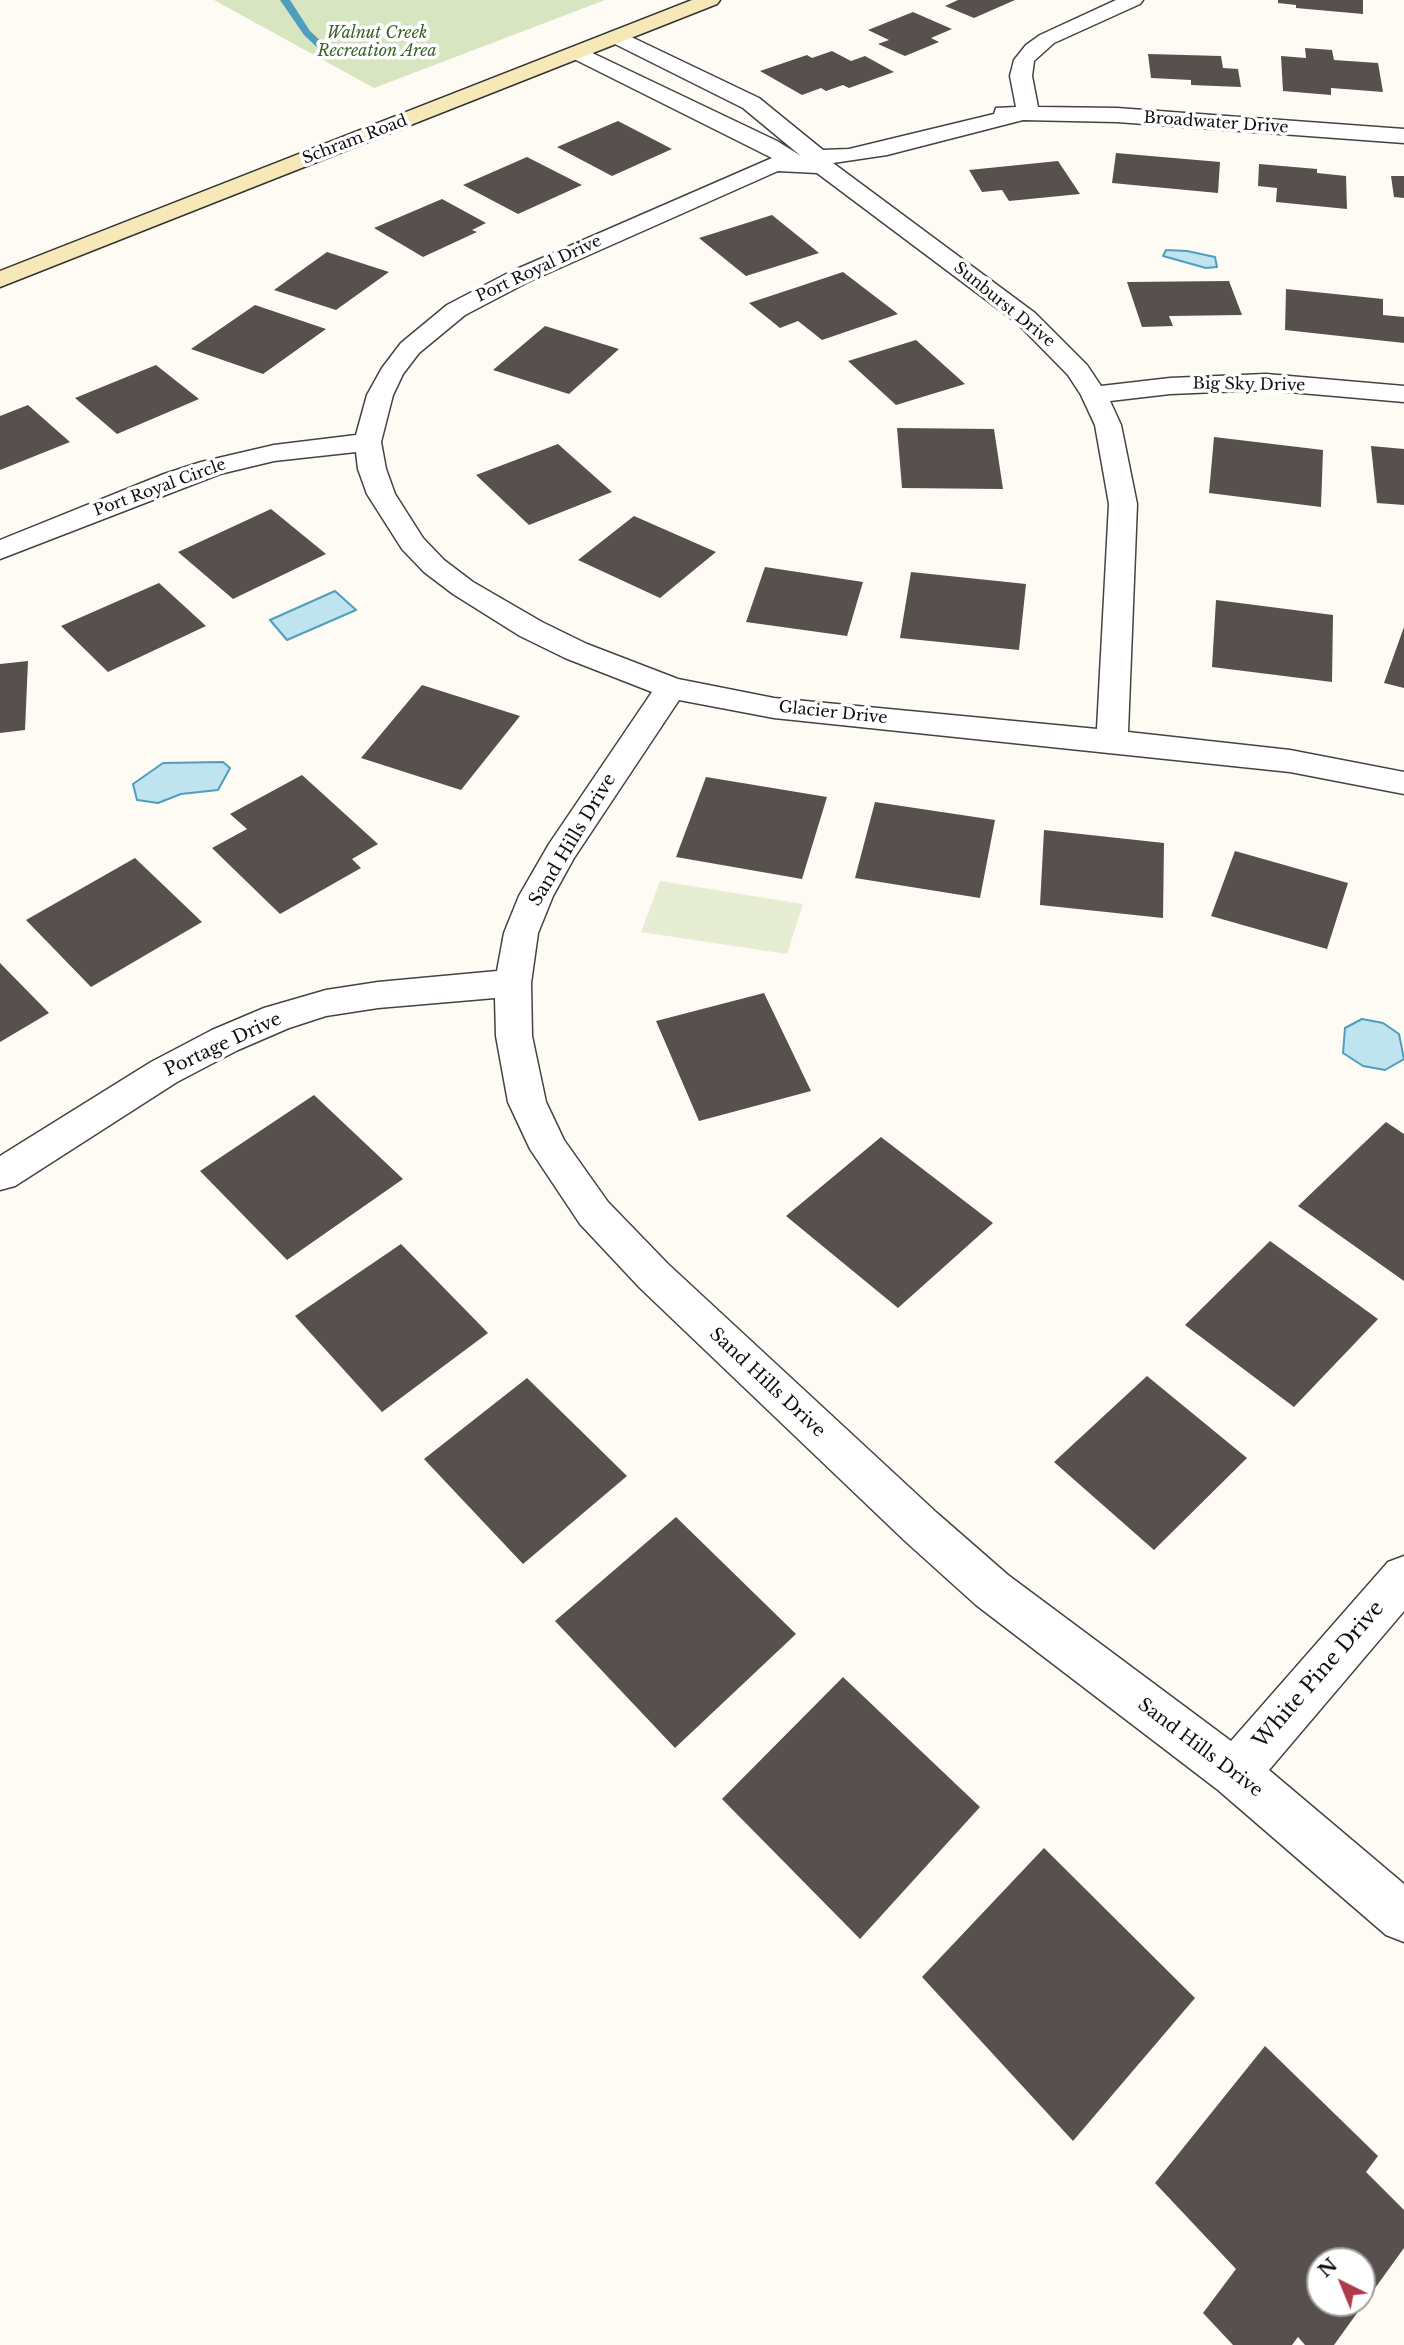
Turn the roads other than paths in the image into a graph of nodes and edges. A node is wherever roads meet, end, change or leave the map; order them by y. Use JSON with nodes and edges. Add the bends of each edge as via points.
{"nodes":[{"id":1,"x":710,"y":0,"type":"edge"},
{"id":2,"x":1133,"y":0,"type":"edge"},
{"id":3,"x":616,"y":37,"type":"junction"},
{"id":4,"x":577,"y":53,"type":"junction"},
{"id":5,"x":1028,"y":112,"type":"junction"},
{"id":6,"x":915,"y":118,"type":"dead end"},
{"id":7,"x":839,"y":136,"type":"dead end"},
{"id":8,"x":1404,"y":136,"type":"edge"},
{"id":9,"x":801,"y":159,"type":"junction"},
{"id":10,"x":0,"y":280,"type":"edge"},
{"id":11,"x":1404,"y":394,"type":"edge"},
{"id":12,"x":1094,"y":395,"type":"junction"},
{"id":13,"x":368,"y":442,"type":"junction"},
{"id":14,"x":0,"y":550,"type":"edge"},
{"id":15,"x":671,"y":688,"type":"junction"},
{"id":16,"x":1112,"y":741,"type":"junction"},
{"id":17,"x":1404,"y":783,"type":"edge"},
{"id":18,"x":513,"y":984,"type":"junction"},
{"id":19,"x":1,"y":1175,"type":"edge"},
{"id":20,"x":1404,"y":1577,"type":"edge"},
{"id":21,"x":1235,"y":1773,"type":"junction"},
{"id":22,"x":1404,"y":1917,"type":"edge"}],
"edges":[{"from":1,"to":3,"type":"main road","name":"Schram Road"},
{"from":2,"to":5,"type":"street","via":[[1032,49],[1021,76]]},
{"from":3,"to":4,"type":"main road","name":"Schram Road"},
{"from":3,"to":9,"type":"street","name":"Sunburst Drive","via":[[751,103]]},
{"from":4,"to":9,"type":"street","name":"Sunburst Drive"},
{"from":4,"to":10,"type":"main road","name":"Schram Road"},
{"from":5,"to":6,"type":"street","name":"Broadwater Drive"},
{"from":5,"to":8,"type":"street","name":"Broadwater Drive"},
{"from":5,"to":9,"type":"street","name":"Broadwater Drive","via":[[849,156]]},
{"from":7,"to":9,"type":"street"},
{"from":9,"to":12,"type":"street","name":"Sunburst Drive","via":[[1026,318],[1071,362]]},
{"from":9,"to":13,"type":"street","name":"Port Royal Drive","via":[[519,277],[456,310],[410,348],[391,373]]},
{"from":11,"to":12,"type":"street","name":"Big Sky Drive","via":[[1242,382]]},
{"from":12,"to":16,"type":"street","name":"Sunburst Drive","via":[[1108,425],[1123,504]]},
{"from":13,"to":14,"type":"street","name":"Port Royal Circle","via":[[274,453],[212,468]]},
{"from":13,"to":15,"type":"street","name":"Glacier Drive","via":[[381,494],[412,543],[434,566],[531,629]]},
{"from":15,"to":16,"type":"street","name":"Glacier Drive","via":[[774,708]]},
{"from":15,"to":18,"type":"street","name":"Sand Hills Drive","via":[[536,896],[521,933]]},
{"from":16,"to":17,"type":"street","name":"Glacier Drive","via":[[1290,761]]},
{"from":18,"to":19,"type":"street","name":"Portage Drive","via":[[377,995],[326,1003],[277,1018],[164,1073]]},
{"from":18,"to":21,"type":"street","name":"Sand Hills Drive","via":[[516,1050],[527,1102],[569,1181],[622,1243],[992,1590]]},
{"from":20,"to":21,"type":"street","name":"White Pine Drive"},
{"from":21,"to":22,"type":"street","name":"Sand Hills Drive"}]}
